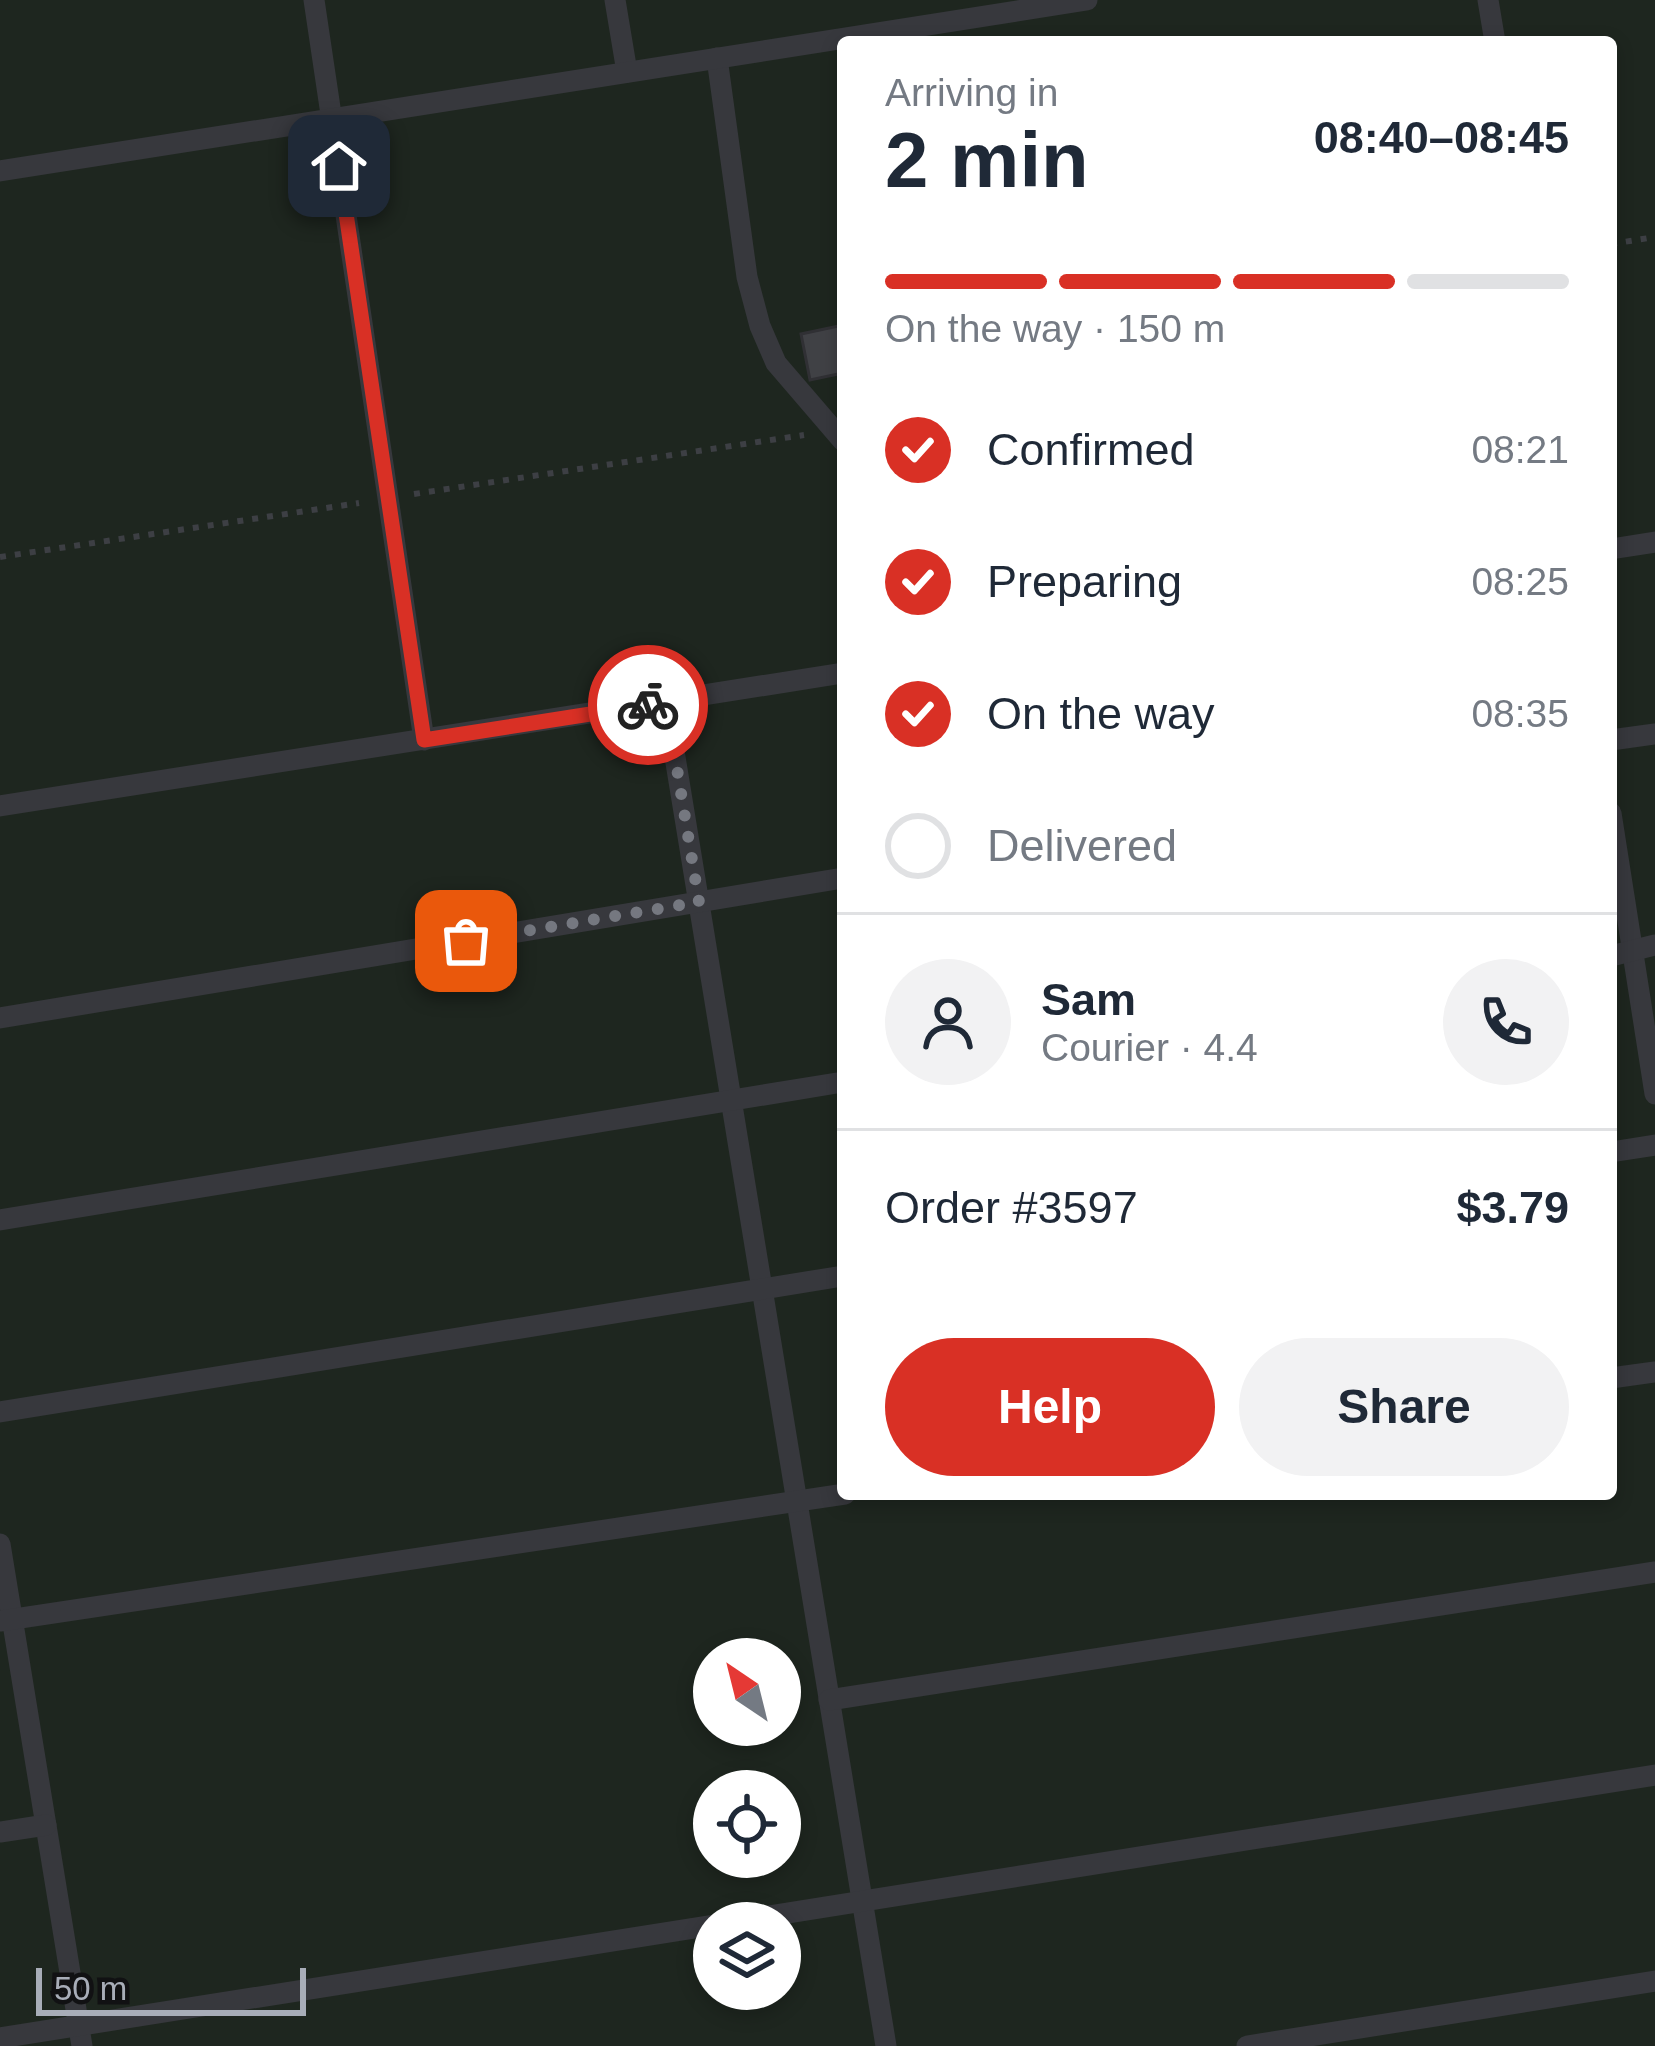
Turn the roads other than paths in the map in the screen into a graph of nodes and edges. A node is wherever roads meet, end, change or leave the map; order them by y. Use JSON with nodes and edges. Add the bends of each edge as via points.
{"nodes":[{"id":1,"x":314,"y":0,"type":"edge"},
{"id":2,"x":615,"y":0,"type":"edge"},
{"id":3,"x":1087,"y":0,"type":"edge"},
{"id":4,"x":1489,"y":0,"type":"edge"},
{"id":5,"x":857,"y":36,"type":"edge"},
{"id":6,"x":1494,"y":36,"type":"edge"},
{"id":7,"x":837,"y":39,"type":"edge"},
{"id":8,"x":717,"y":58,"type":"junction"},
{"id":9,"x":627,"y":72,"type":"junction"},
{"id":10,"x":332,"y":119,"type":"junction"},
{"id":11,"x":0,"y":171,"type":"edge"},
{"id":12,"x":837,"y":435,"type":"edge"},
{"id":13,"x":1655,"y":542,"type":"edge"},
{"id":14,"x":1617,"y":548,"type":"edge"},
{"id":15,"x":837,"y":674,"type":"edge"},
{"id":16,"x":666,"y":702,"type":"junction"},
{"id":17,"x":1655,"y":734,"type":"edge"},
{"id":18,"x":1617,"y":739,"type":"edge"},
{"id":19,"x":424,"y":740,"type":"junction"},
{"id":20,"x":0,"y":806,"type":"edge"},
{"id":21,"x":837,"y":879,"type":"edge"},
{"id":22,"x":1617,"y":889,"type":"edge"},
{"id":23,"x":699,"y":902,"type":"junction"},
{"id":24,"x":1655,"y":945,"type":"edge"},
{"id":25,"x":1622,"y":953,"type":"edge"},
{"id":26,"x":0,"y":1018,"type":"edge"},
{"id":27,"x":837,"y":1083,"type":"edge"},
{"id":28,"x":1655,"y":1094,"type":"edge"},
{"id":29,"x":731,"y":1100,"type":"junction"},
{"id":30,"x":1655,"y":1145,"type":"edge"},
{"id":31,"x":1617,"y":1151,"type":"edge"},
{"id":32,"x":0,"y":1220,"type":"edge"},
{"id":33,"x":837,"y":1277,"type":"edge"},
{"id":34,"x":762,"y":1289,"type":"junction"},
{"id":35,"x":1655,"y":1372,"type":"edge"},
{"id":36,"x":1617,"y":1377,"type":"edge"},
{"id":37,"x":0,"y":1412,"type":"edge"},
{"id":38,"x":837,"y":1495,"type":"edge"},
{"id":39,"x":797,"y":1501,"type":"junction"},
{"id":40,"x":0,"y":1544,"type":"edge"},
{"id":41,"x":1655,"y":1572,"type":"edge"},
{"id":42,"x":6,"y":1620,"type":"edge"},
{"id":43,"x":829,"y":1700,"type":"junction"},
{"id":44,"x":1655,"y":1775,"type":"edge"},
{"id":45,"x":46,"y":1825,"type":"junction"},
{"id":46,"x":0,"y":1832,"type":"edge"},
{"id":47,"x":862,"y":1901,"type":"junction"},
{"id":48,"x":801,"y":1911,"type":"edge"},
{"id":49,"x":693,"y":1929,"type":"edge"},
{"id":50,"x":1655,"y":1981,"type":"edge"},
{"id":51,"x":80,"y":2036,"type":"edge"},
{"id":52,"x":0,"y":2038,"type":"edge"},
{"id":53,"x":886,"y":2046,"type":"edge"},
{"id":54,"x":1247,"y":2046,"type":"edge"}],
"edges":[{"from":1,"to":10,"type":"lane"},
{"from":2,"to":9,"type":"lane"},
{"from":3,"to":5,"type":"lane"},
{"from":4,"to":6,"type":"lane"},
{"from":7,"to":8,"type":"lane"},
{"from":8,"to":9,"type":"lane"},
{"from":8,"to":12,"type":"lane","via":[[760,326],[776,363]]},
{"from":9,"to":10,"type":"lane"},
{"from":10,"to":11,"type":"lane"},
{"from":10,"to":19,"type":"lane"},
{"from":13,"to":14,"type":"lane"},
{"from":15,"to":16,"type":"lane"},
{"from":16,"to":19,"type":"lane"},
{"from":16,"to":23,"type":"lane"},
{"from":17,"to":18,"type":"lane"},
{"from":19,"to":20,"type":"lane"},
{"from":21,"to":23,"type":"lane"},
{"from":22,"to":25,"type":"lane"},
{"from":23,"to":26,"type":"lane"},
{"from":23,"to":29,"type":"lane"},
{"from":24,"to":25,"type":"lane"},
{"from":25,"to":28,"type":"lane"},
{"from":27,"to":29,"type":"lane"},
{"from":29,"to":32,"type":"lane"},
{"from":29,"to":34,"type":"lane"},
{"from":30,"to":31,"type":"lane"},
{"from":33,"to":34,"type":"lane"},
{"from":34,"to":37,"type":"lane"},
{"from":34,"to":39,"type":"lane"},
{"from":35,"to":36,"type":"lane"},
{"from":38,"to":39,"type":"lane"},
{"from":39,"to":42,"type":"lane"},
{"from":39,"to":43,"type":"lane"},
{"from":40,"to":42,"type":"lane"},
{"from":41,"to":43,"type":"lane"},
{"from":42,"to":45,"type":"lane"},
{"from":43,"to":47,"type":"lane"},
{"from":44,"to":47,"type":"lane"},
{"from":45,"to":46,"type":"lane"},
{"from":45,"to":51,"type":"lane"},
{"from":47,"to":48,"type":"lane"},
{"from":47,"to":53,"type":"lane"},
{"from":49,"to":51,"type":"lane"},
{"from":50,"to":54,"type":"lane"},
{"from":51,"to":52,"type":"lane"}]}
